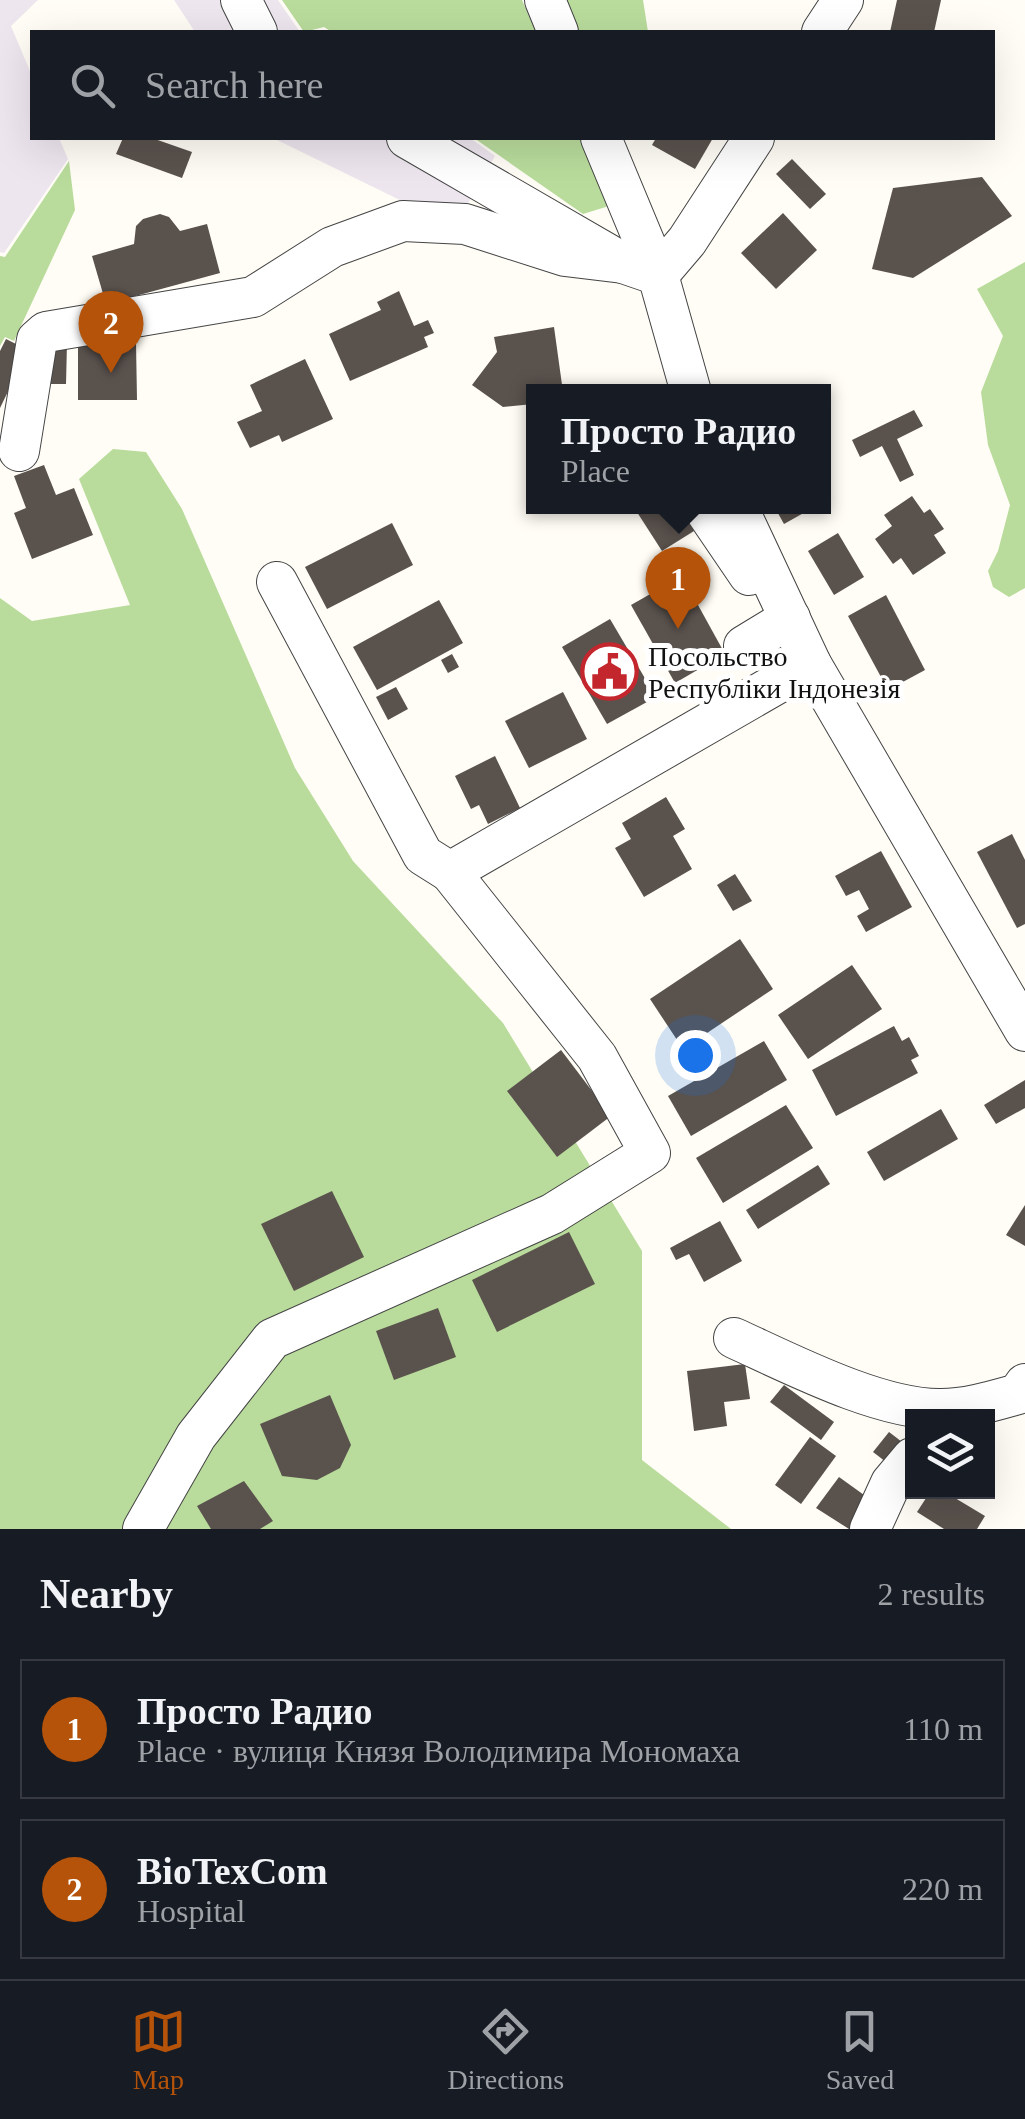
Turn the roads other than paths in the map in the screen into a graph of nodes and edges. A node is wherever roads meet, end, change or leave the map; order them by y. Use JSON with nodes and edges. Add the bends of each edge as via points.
{"nodes":[{"id":1,"x":240,"y":0,"type":"edge"},
{"id":2,"x":544,"y":0,"type":"edge"},
{"id":3,"x":844,"y":0,"type":"edge"},
{"id":4,"x":256,"y":30,"type":"edge"},
{"id":5,"x":557,"y":30,"type":"edge"},
{"id":6,"x":823,"y":30,"type":"edge"},
{"id":7,"x":411,"y":140,"type":"edge"},
{"id":8,"x":602,"y":140,"type":"edge"},
{"id":9,"x":753,"y":140,"type":"edge"},
{"id":10,"x":640,"y":269,"type":"junction"},
{"id":11,"x":688,"y":384,"type":"edge"},
{"id":12,"x":19,"y":451,"type":"dead end"},
{"id":13,"x":707,"y":514,"type":"edge"},
{"id":14,"x":741,"y":514,"type":"edge"},
{"id":15,"x":277,"y":582,"type":"dead end"},
{"id":16,"x":790,"y":618,"type":"junction"},
{"id":17,"x":744,"y":646,"type":"dead end"},
{"id":18,"x":811,"y":664,"type":"junction"},
{"id":19,"x":450,"y":872,"type":"junction"},
{"id":20,"x":1025,"y":1032,"type":"edge"},
{"id":21,"x":734,"y":1338,"type":"dead end"},
{"id":22,"x":1025,"y":1384,"type":"edge"},
{"id":23,"x":978,"y":1409,"type":"edge"},
{"id":24,"x":905,"y":1410,"type":"edge"},
{"id":25,"x":905,"y":1466,"type":"edge"},
{"id":26,"x":143,"y":1529,"type":"edge"},
{"id":27,"x":870,"y":1529,"type":"edge"}],
"edges":[{"from":1,"to":4,"type":"street"},
{"from":2,"to":5,"type":"street"},
{"from":3,"to":6,"type":"street"},
{"from":7,"to":10,"type":"street"},
{"from":8,"to":10,"type":"street"},
{"from":9,"to":10,"type":"street","via":[[687,241]]},
{"from":10,"to":11,"type":"street"},
{"from":10,"to":12,"type":"street","via":[[565,256],[465,224],[403,221],[332,247],[252,297],[46,332],[37,340]]},
{"from":13,"to":16,"type":"street","via":[[743,570]]},
{"from":14,"to":16,"type":"street"},
{"from":15,"to":19,"type":"street","via":[[423,856]]},
{"from":16,"to":17,"type":"street"},
{"from":16,"to":18,"type":"street"},
{"from":18,"to":19,"type":"street"},
{"from":18,"to":20,"type":"street"},
{"from":19,"to":26,"type":"street","via":[[597,1057],[650,1153],[552,1214],[272,1339],[196,1436]]},
{"from":21,"to":24,"type":"street","via":[[890,1410]]},
{"from":22,"to":23,"type":"street","via":[[1018,1394]]},
{"from":25,"to":27,"type":"street"}]}
